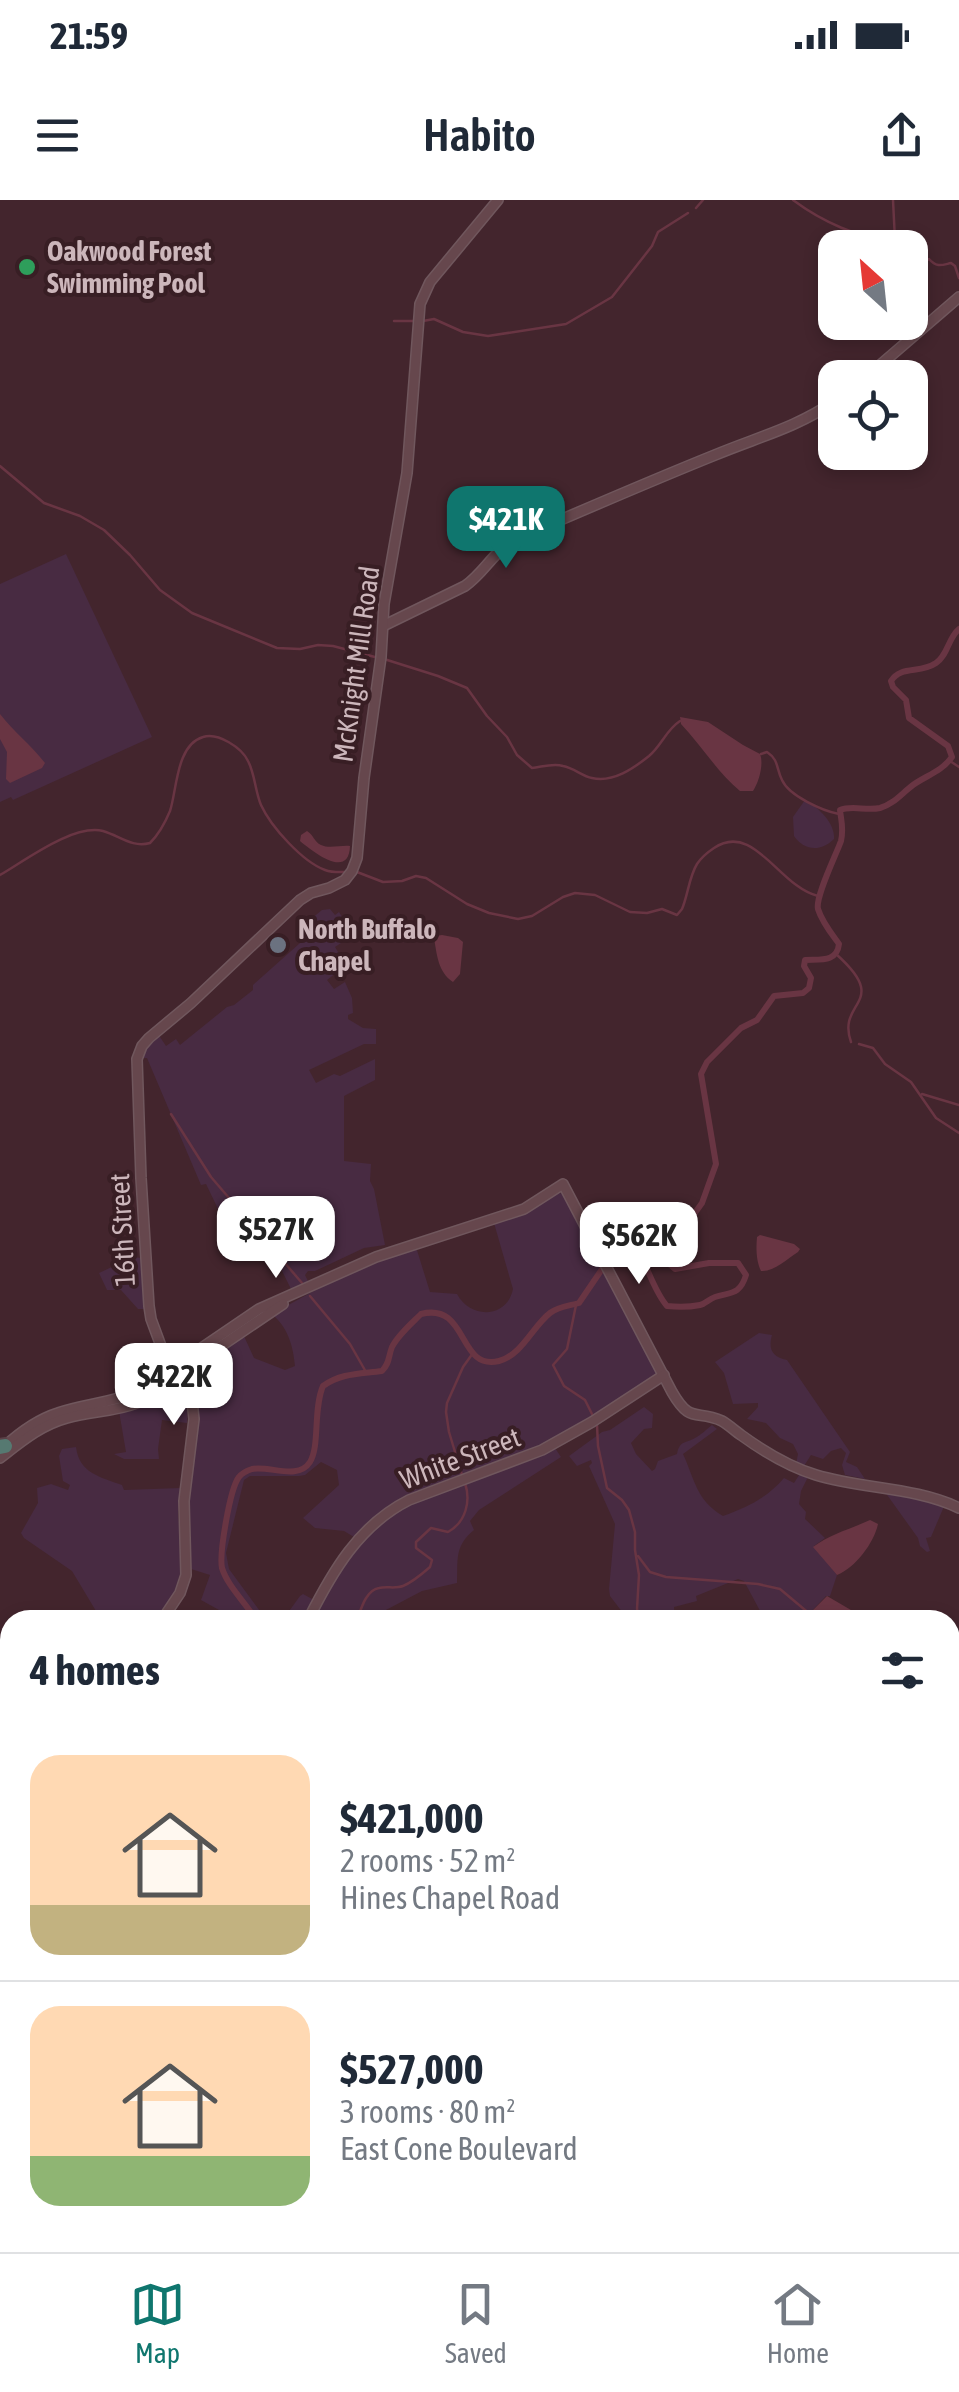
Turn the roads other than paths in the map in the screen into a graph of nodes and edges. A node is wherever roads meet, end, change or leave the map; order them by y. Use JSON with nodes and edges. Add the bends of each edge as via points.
{"nodes":[{"id":1,"x":498,"y":200,"type":"edge"},
{"id":2,"x":959,"y":298,"type":"edge"},
{"id":3,"x":886,"y":360,"type":"edge"},
{"id":4,"x":818,"y":412,"type":"edge"},
{"id":5,"x":382,"y":626,"type":"junction"},
{"id":6,"x":137,"y":1059,"type":"joint"},
{"id":7,"x":177,"y":1372,"type":"junction"},
{"id":8,"x":664,"y":1375,"type":"junction"},
{"id":9,"x":1,"y":1450,"type":"edge"},
{"id":10,"x":959,"y":1508,"type":"edge"},
{"id":11,"x":169,"y":1610,"type":"edge"},
{"id":12,"x":313,"y":1610,"type":"edge"}],
"edges":[{"from":1,"to":5,"type":"street","name":"McKnight Mill Road","via":[[430,282],[420,304],[407,473]]},
{"from":2,"to":3,"type":"street"},
{"from":4,"to":5,"type":"street","via":[[514,540],[466,586]]},
{"from":5,"to":6,"type":"street","name":"McKnight Mill Road","via":[[352,872],[300,900],[149,1038]]},
{"from":6,"to":7,"type":"street","name":"16th Street","via":[[149,1306]]},
{"from":7,"to":8,"type":"street","via":[[255,1312],[400,1248],[524,1208],[564,1184]]},
{"from":7,"to":9,"type":"street","via":[[123,1398],[52,1415]]},
{"from":7,"to":11,"type":"street","name":"16th Street","via":[[194,1419],[184,1501],[186,1575]]},
{"from":8,"to":10,"type":"street","via":[[690,1413],[721,1421],[806,1472]]},
{"from":8,"to":12,"type":"street","name":"White Street","via":[[542,1450],[388,1511],[337,1565]]}]}
